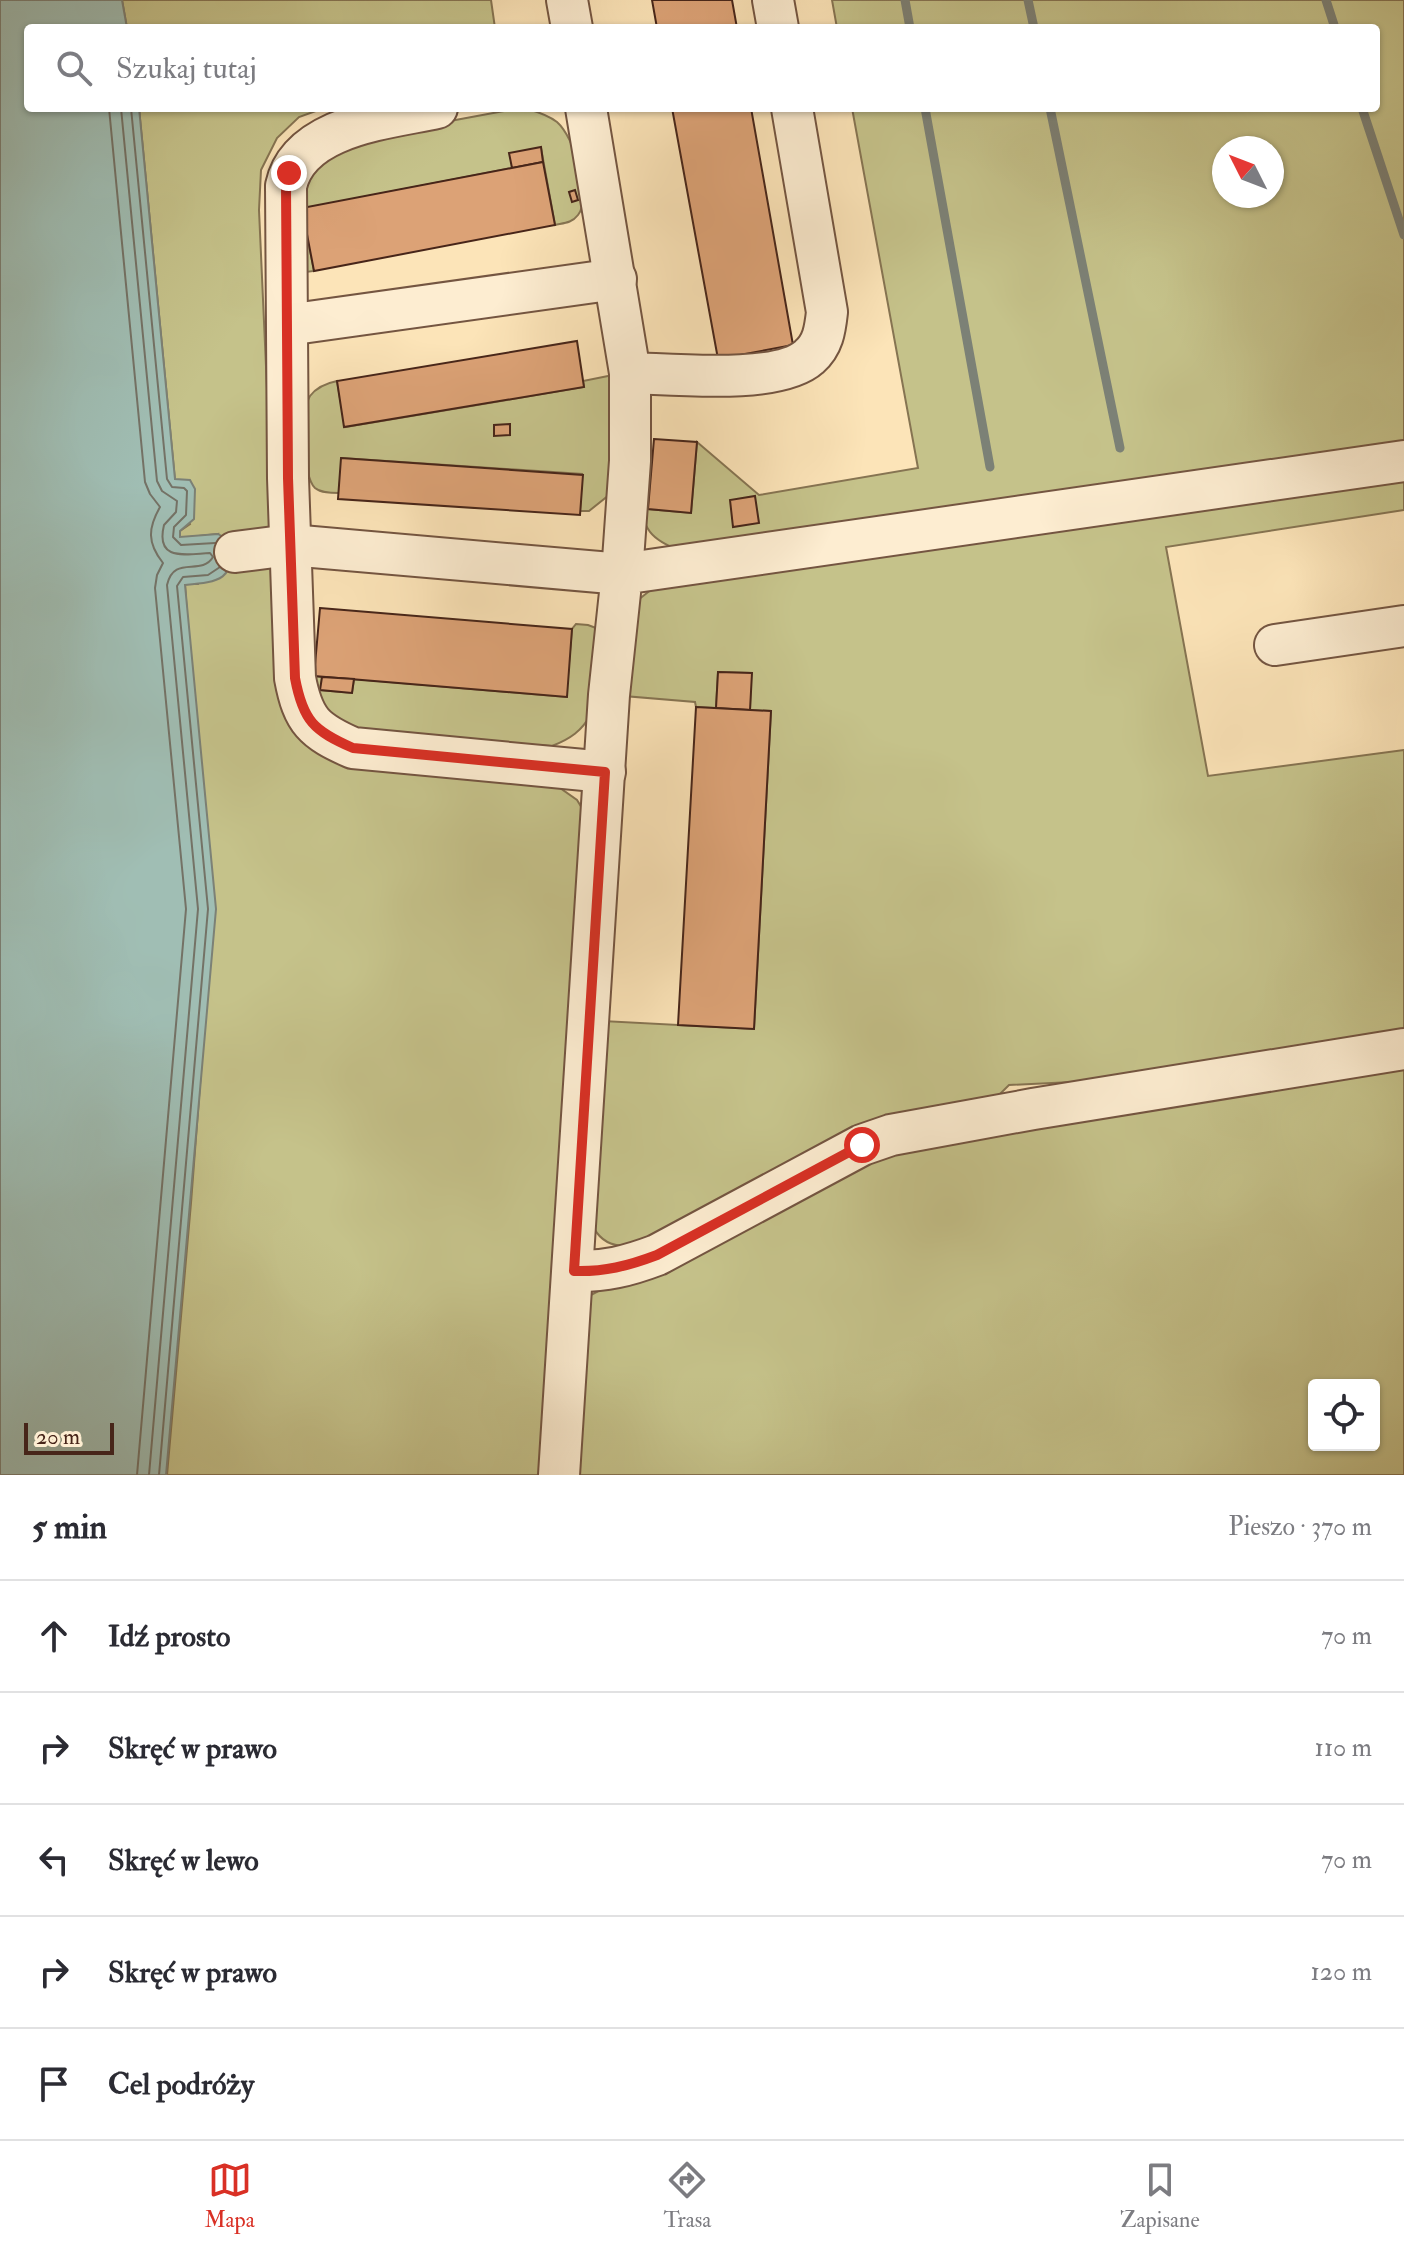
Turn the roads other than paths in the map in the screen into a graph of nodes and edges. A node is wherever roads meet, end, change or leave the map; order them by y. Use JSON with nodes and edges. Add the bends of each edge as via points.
{"nodes":[{"id":1,"x":567,"y":0,"type":"edge"},
{"id":2,"x":773,"y":0,"type":"edge"},
{"id":3,"x":571,"y":24,"type":"edge"},
{"id":4,"x":777,"y":24,"type":"edge"},
{"id":5,"x":419,"y":112,"type":"edge"},
{"id":6,"x":587,"y":112,"type":"edge"},
{"id":7,"x":793,"y":112,"type":"edge"},
{"id":8,"x":616,"y":279,"type":"junction"},
{"id":9,"x":287,"y":325,"type":"junction"},
{"id":10,"x":630,"y":373,"type":"junction"},
{"id":11,"x":1404,"y":461,"type":"edge"},
{"id":12,"x":290,"y":545,"type":"junction"},
{"id":13,"x":235,"y":552,"type":"dead end"},
{"id":14,"x":622,"y":574,"type":"junction"},
{"id":15,"x":1404,"y":626,"type":"edge"},
{"id":16,"x":1275,"y":645,"type":"dead end"},
{"id":17,"x":605,"y":772,"type":"junction"},
{"id":18,"x":1404,"y":1049,"type":"edge"},
{"id":19,"x":574,"y":1271,"type":"junction"},
{"id":20,"x":559,"y":1475,"type":"edge"}],
"edges":[{"from":1,"to":3,"type":"lane"},
{"from":2,"to":4,"type":"lane"},
{"from":5,"to":9,"type":"lane","via":[[354,126],[304,152],[292,165],[286,186]]},
{"from":6,"to":8,"type":"lane"},
{"from":7,"to":10,"type":"lane","via":[[825,300],[825,328],[817,349],[801,363],[761,374]]},
{"from":8,"to":9,"type":"lane"},
{"from":8,"to":10,"type":"lane"},
{"from":9,"to":12,"type":"lane"},
{"from":10,"to":14,"type":"lane"},
{"from":11,"to":14,"type":"lane"},
{"from":12,"to":13,"type":"lane"},
{"from":12,"to":14,"type":"lane"},
{"from":12,"to":17,"type":"lane","via":[[300,705],[329,738],[353,748]]},
{"from":14,"to":17,"type":"lane"},
{"from":15,"to":16,"type":"lane"},
{"from":17,"to":19,"type":"lane"},
{"from":18,"to":19,"type":"lane","via":[[891,1135],[862,1145],[657,1255],[600,1272]]},
{"from":19,"to":20,"type":"lane"}]}
